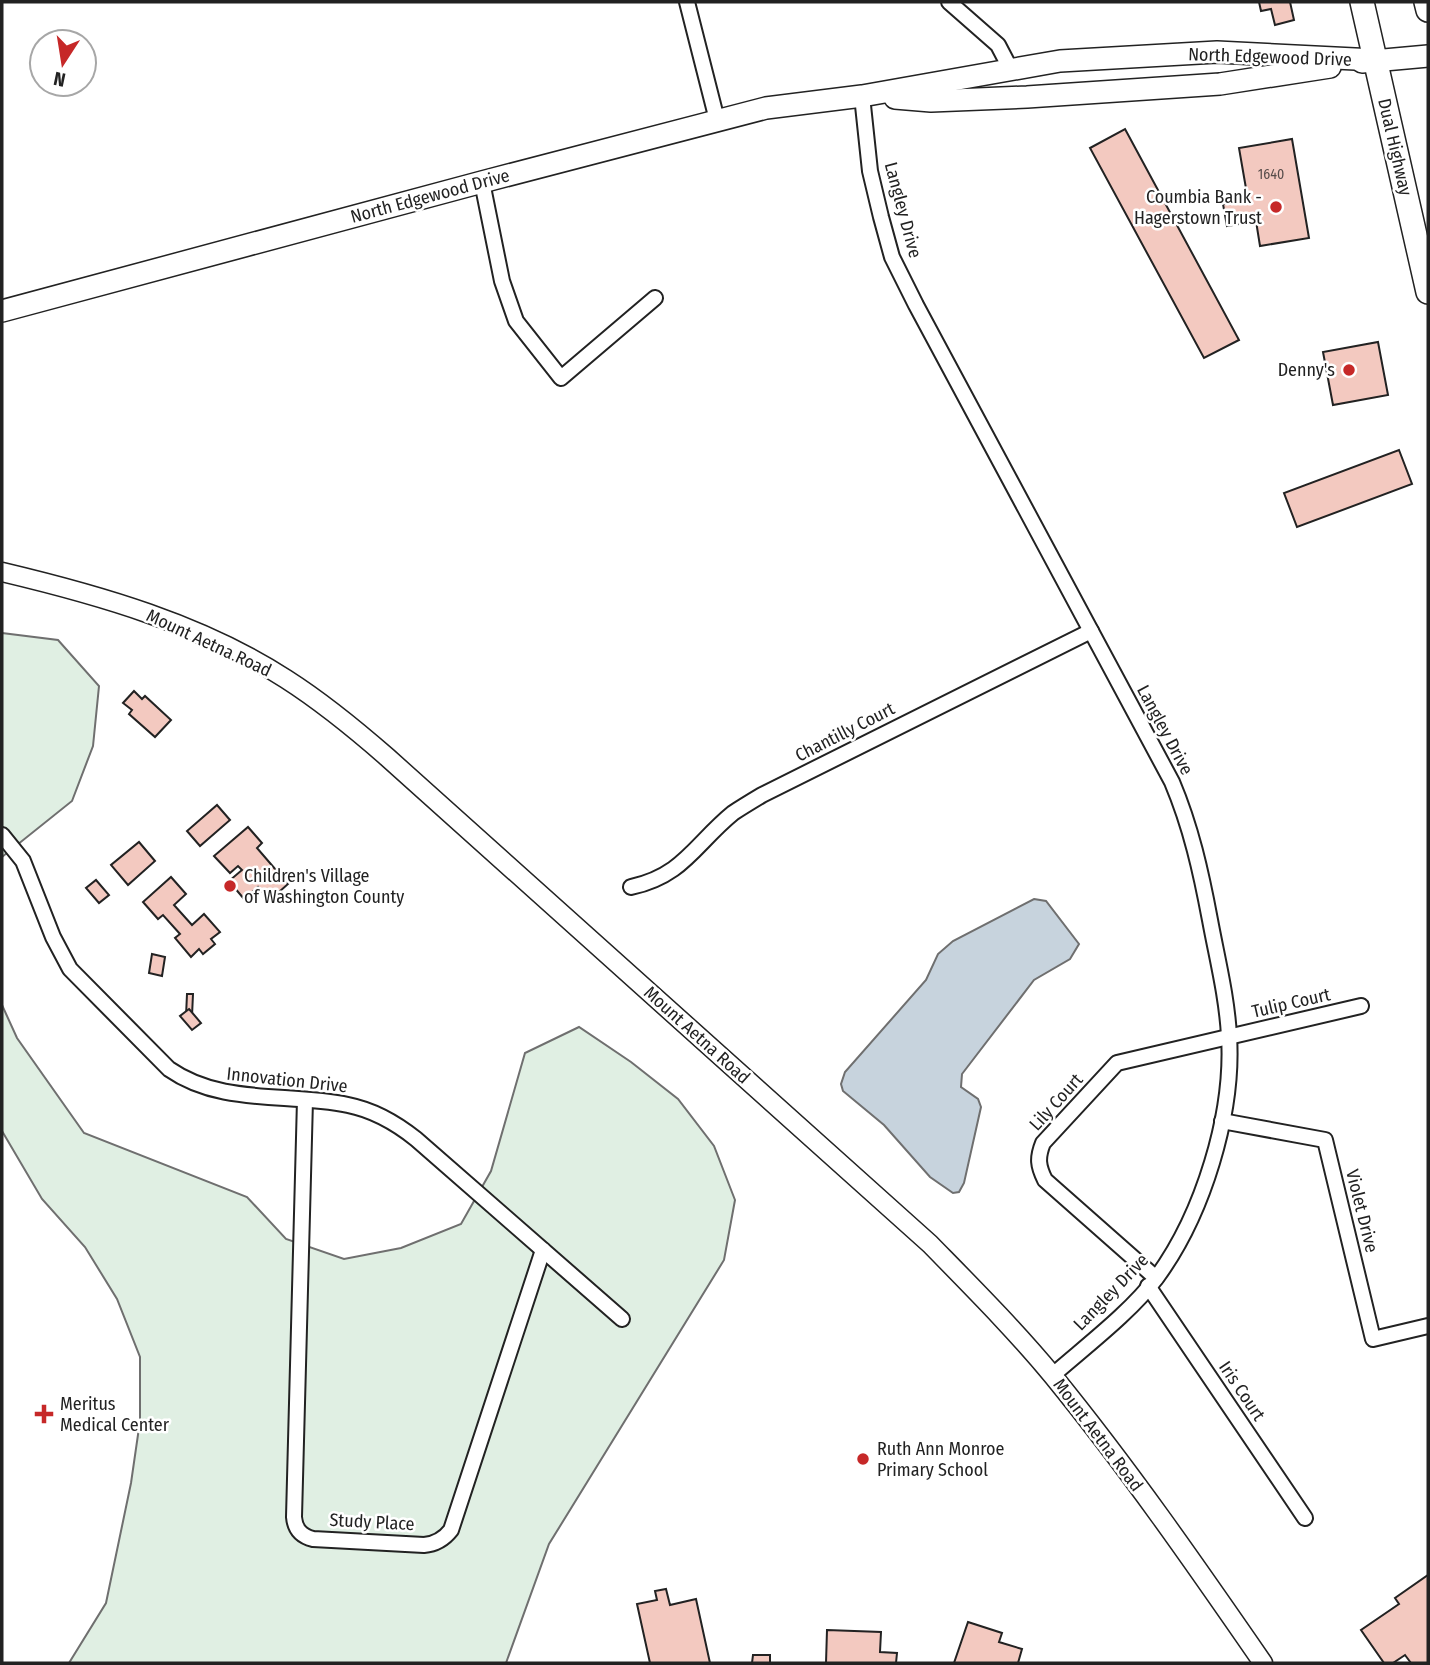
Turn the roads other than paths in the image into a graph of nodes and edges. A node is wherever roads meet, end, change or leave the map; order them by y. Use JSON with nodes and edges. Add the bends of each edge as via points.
{"nodes":[{"id":1,"x":687,"y":2,"type":"edge"},
{"id":2,"x":948,"y":2,"type":"edge"},
{"id":3,"x":1362,"y":2,"type":"edge"},
{"id":4,"x":1426,"y":2,"type":"edge"},
{"id":5,"x":1428,"y":10,"type":"edge"},
{"id":6,"x":1428,"y":56,"type":"edge"},
{"id":7,"x":1375,"y":60,"type":"junction"},
{"id":8,"x":1010,"y":68,"type":"junction"},
{"id":9,"x":862,"y":96,"type":"junction"},
{"id":10,"x":717,"y":120,"type":"junction"},
{"id":11,"x":482,"y":181,"type":"junction"},
{"id":12,"x":1428,"y":292,"type":"edge"},
{"id":13,"x":655,"y":298,"type":"dead end"},
{"id":14,"x":2,"y":311,"type":"edge"},
{"id":15,"x":2,"y":572,"type":"edge"},
{"id":16,"x":1091,"y":631,"type":"junction"},
{"id":17,"x":2,"y":835,"type":"edge"},
{"id":18,"x":631,"y":887,"type":"dead end"},
{"id":19,"x":1361,"y":1006,"type":"dead end"},
{"id":20,"x":1229,"y":1036,"type":"junction"},
{"id":21,"x":305,"y":1100,"type":"junction"},
{"id":22,"x":1222,"y":1121,"type":"junction"},
{"id":23,"x":543,"y":1250,"type":"junction"},
{"id":24,"x":1152,"y":1282,"type":"junction"},
{"id":25,"x":622,"y":1319,"type":"dead end"},
{"id":26,"x":1428,"y":1326,"type":"edge"},
{"id":27,"x":1053,"y":1375,"type":"junction"},
{"id":28,"x":1305,"y":1518,"type":"dead end"},
{"id":29,"x":1263,"y":1663,"type":"edge"}],
"edges":[{"from":1,"to":10,"type":"street"},
{"from":2,"to":8,"type":"street","via":[[998,45]]},
{"from":3,"to":7,"type":"main road","name":"Dual Highway"},
{"from":4,"to":5,"type":"main road"},
{"from":6,"to":7,"type":"main road"},
{"from":7,"to":8,"type":"main road","name":"North Edgewood Drive","via":[[1217,52]]},
{"from":7,"to":9,"type":"main road","name":"North Edgewood Drive","via":[[1220,84],[931,101]]},
{"from":7,"to":12,"type":"main road","name":"Dual Highway"},
{"from":8,"to":9,"type":"main road","name":"North Edgewood Drive"},
{"from":9,"to":10,"type":"main road","name":"North Edgewood Drive","via":[[766,108]]},
{"from":9,"to":16,"type":"street","name":"Langley Drive","via":[[870,172],[892,257]]},
{"from":10,"to":11,"type":"main road","name":"North Edgewood Drive"},
{"from":11,"to":13,"type":"street","via":[[502,281],[516,321],[561,378]]},
{"from":11,"to":14,"type":"main road","name":"North Edgewood Drive"},
{"from":15,"to":27,"type":"street","name":"Mount Aetna Road","via":[[181,626],[274,671],[332,711],[930,1244]]},
{"from":16,"to":18,"type":"street","name":"Chantilly Court","via":[[761,795],[734,813],[669,874]]},
{"from":16,"to":20,"type":"street","name":"Langley Drive","via":[[1187,819]]},
{"from":17,"to":21,"type":"street","name":"Innovation Drive","via":[[23,861],[70,969],[160,1062],[186,1080],[215,1091]]},
{"from":19,"to":20,"type":"street","name":"Tulip Court"},
{"from":20,"to":22,"type":"street","name":"Langley Drive"},
{"from":20,"to":24,"type":"street","name":"Lily Court","via":[[1118,1063],[1038,1155],[1045,1180]]},
{"from":21,"to":23,"type":"street","name":"Innovation Drive","via":[[361,1108],[395,1124]]},
{"from":21,"to":23,"type":"street","name":"Study Place","via":[[294,1517],[303,1535],[421,1545],[446,1536]]},
{"from":22,"to":24,"type":"street","name":"Langley Drive","via":[[1194,1209]]},
{"from":22,"to":26,"type":"street","name":"Violet Drive","via":[[1325,1140],[1373,1339]]},
{"from":23,"to":25,"type":"street","name":"Innovation Drive"},
{"from":24,"to":27,"type":"street","name":"Langley Drive"},
{"from":24,"to":28,"type":"street","name":"Iris Court"},
{"from":27,"to":29,"type":"street","name":"Mount Aetna Road"}]}
